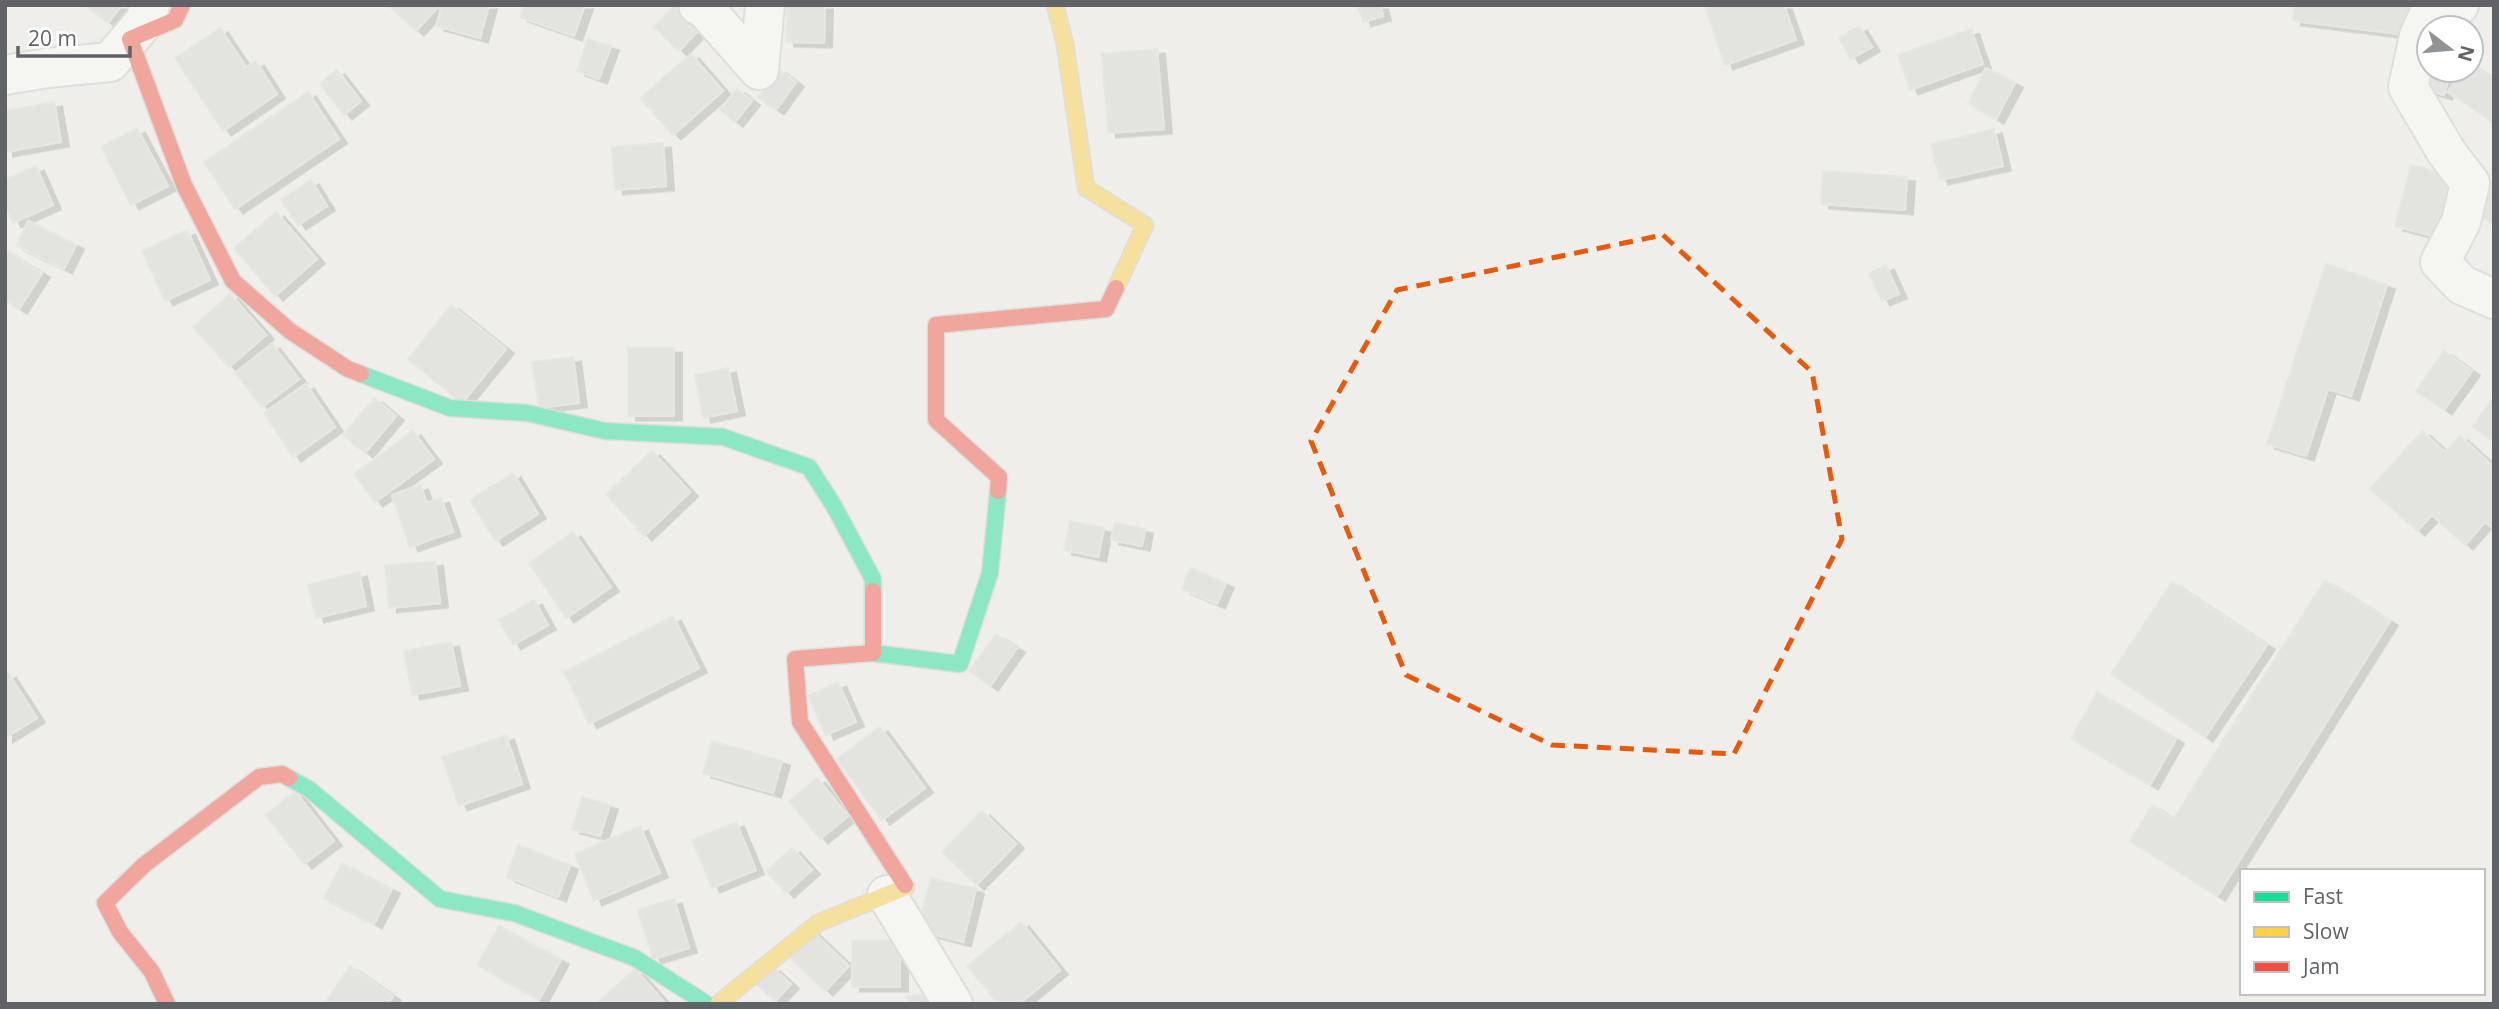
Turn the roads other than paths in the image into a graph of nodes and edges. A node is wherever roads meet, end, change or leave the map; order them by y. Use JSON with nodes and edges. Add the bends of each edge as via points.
{"nodes":[{"id":1,"x":150,"y":5,"type":"edge"},
{"id":2,"x":182,"y":5,"type":"edge"},
{"id":3,"x":698,"y":5,"type":"edge"},
{"id":4,"x":765,"y":5,"type":"edge"},
{"id":5,"x":1055,"y":5,"type":"edge"},
{"id":6,"x":2459,"y":5,"type":"edge"},
{"id":7,"x":130,"y":39,"type":"junction"},
{"id":8,"x":5,"y":75,"type":"edge"},
{"id":9,"x":2494,"y":299,"type":"edge"},
{"id":10,"x":873,"y":653,"type":"junction"},
{"id":11,"x":887,"y":895,"type":"junction"},
{"id":12,"x":167,"y":1004,"type":"edge"},
{"id":13,"x":707,"y":1004,"type":"edge"},
{"id":14,"x":718,"y":1004,"type":"edge"},
{"id":15,"x":953,"y":1004,"type":"edge"}],
"edges":[{"from":1,"to":7,"type":"street","via":[[145,21]]},
{"from":2,"to":7,"type":"street","via":[[175,20]]},
{"from":3,"to":4,"type":"street","via":[[759,70]]},
{"from":5,"to":10,"type":"street","via":[[1086,188],[1144,225],[1106,309],[936,325],[936,419],[999,477],[990,573],[960,664]]},
{"from":6,"to":9,"type":"street","via":[[2429,14],[2419,36],[2409,88],[2446,153],[2470,183],[2461,222],[2440,262],[2462,285]]},
{"from":7,"to":8,"type":"street","via":[[110,62]]},
{"from":7,"to":10,"type":"street","via":[[184,185],[233,281],[290,331],[348,369],[450,408],[527,414],[605,431],[723,437],[809,467],[873,579]]},
{"from":10,"to":11,"type":"street","via":[[795,659],[800,722],[906,887]]},
{"from":11,"to":14,"type":"street","via":[[818,923]]},
{"from":11,"to":15,"type":"street"},
{"from":12,"to":13,"type":"street","via":[[152,972],[120,932],[105,903],[144,866],[258,777],[282,774],[309,789],[440,900],[514,913],[635,958]]}]}
